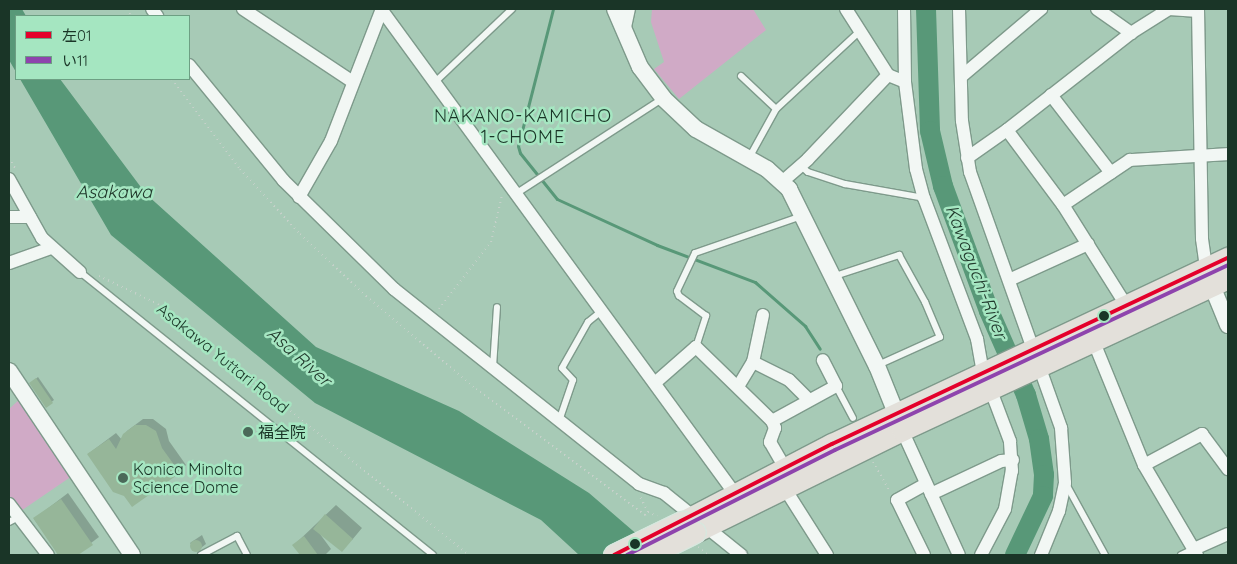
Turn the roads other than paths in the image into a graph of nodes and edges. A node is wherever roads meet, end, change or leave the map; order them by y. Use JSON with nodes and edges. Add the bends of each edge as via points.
{"nodes":[{"id":1,"x":243,"y":9,"type":"edge"},
{"id":2,"x":381,"y":9,"type":"edge"},
{"id":3,"x":512,"y":9,"type":"edge"},
{"id":4,"x":615,"y":9,"type":"edge"},
{"id":5,"x":629,"y":9,"type":"edge"},
{"id":6,"x":846,"y":9,"type":"edge"},
{"id":7,"x":904,"y":9,"type":"edge"},
{"id":8,"x":959,"y":9,"type":"edge"},
{"id":9,"x":1041,"y":9,"type":"edge"},
{"id":10,"x":1097,"y":9,"type":"edge"},
{"id":11,"x":1169,"y":9,"type":"edge"},
{"id":12,"x":1198,"y":10,"type":"edge"},
{"id":13,"x":860,"y":31,"type":"junction"},
{"id":14,"x":624,"y":32,"type":"junction"},
{"id":15,"x":1131,"y":33,"type":"junction"},
{"id":16,"x":190,"y":66,"type":"edge"},
{"id":17,"x":888,"y":74,"type":"junction"},
{"id":18,"x":741,"y":76,"type":"dead end"},
{"id":19,"x":962,"y":76,"type":"junction"},
{"id":20,"x":353,"y":82,"type":"junction"},
{"id":21,"x":435,"y":82,"type":"junction"},
{"id":22,"x":905,"y":82,"type":"junction"},
{"id":23,"x":1051,"y":95,"type":"junction"},
{"id":24,"x":663,"y":98,"type":"junction"},
{"id":25,"x":776,"y":109,"type":"junction"},
{"id":26,"x":1007,"y":130,"type":"junction"},
{"id":27,"x":1228,"y":154,"type":"edge"},
{"id":28,"x":1200,"y":156,"type":"junction"},
{"id":29,"x":967,"y":158,"type":"junction"},
{"id":30,"x":748,"y":159,"type":"junction"},
{"id":31,"x":801,"y":166,"type":"junction"},
{"id":32,"x":1111,"y":173,"type":"junction"},
{"id":33,"x":9,"y":179,"type":"edge"},
{"id":34,"x":783,"y":181,"type":"junction"},
{"id":35,"x":517,"y":193,"type":"junction"},
{"id":36,"x":299,"y":197,"type":"junction"},
{"id":37,"x":924,"y":198,"type":"junction"},
{"id":38,"x":1063,"y":205,"type":"junction"},
{"id":39,"x":802,"y":216,"type":"junction"},
{"id":40,"x":9,"y":217,"type":"edge"},
{"id":41,"x":30,"y":217,"type":"junction"},
{"id":42,"x":1088,"y":244,"type":"junction"},
{"id":43,"x":51,"y":248,"type":"junction"},
{"id":44,"x":1228,"y":258,"type":"edge"},
{"id":45,"x":9,"y":263,"type":"edge"},
{"id":46,"x":80,"y":272,"type":"joint"},
{"id":47,"x":831,"y":277,"type":"junction"},
{"id":48,"x":1215,"y":277,"type":"edge"},
{"id":49,"x":1009,"y":280,"type":"junction"},
{"id":50,"x":1126,"y":305,"type":"junction"},
{"id":51,"x":497,"y":307,"type":"dead end"},
{"id":52,"x":604,"y":310,"type":"junction"},
{"id":53,"x":763,"y":315,"type":"dead end"},
{"id":54,"x":1228,"y":325,"type":"edge"},
{"id":55,"x":1093,"y":340,"type":"junction"},
{"id":56,"x":696,"y":346,"type":"junction"},
{"id":57,"x":1035,"y":358,"type":"junction"},
{"id":58,"x":823,"y":360,"type":"dead end"},
{"id":59,"x":753,"y":362,"type":"junction"},
{"id":60,"x":877,"y":366,"type":"junction"},
{"id":61,"x":492,"y":368,"type":"junction"},
{"id":62,"x":9,"y":371,"type":"edge"},
{"id":63,"x":992,"y":378,"type":"junction"},
{"id":64,"x":656,"y":382,"type":"junction"},
{"id":65,"x":740,"y":385,"type":"junction"},
{"id":66,"x":836,"y":386,"type":"junction"},
{"id":67,"x":809,"y":400,"type":"junction"},
{"id":68,"x":853,"y":418,"type":"dead end"},
{"id":69,"x":559,"y":420,"type":"junction"},
{"id":70,"x":772,"y":420,"type":"junction"},
{"id":71,"x":900,"y":421,"type":"junction"},
{"id":72,"x":1012,"y":460,"type":"junction"},
{"id":73,"x":1144,"y":465,"type":"junction"},
{"id":74,"x":1228,"y":469,"type":"edge"},
{"id":75,"x":785,"y":477,"type":"junction"},
{"id":76,"x":1065,"y":483,"type":"junction"},
{"id":77,"x":929,"y":489,"type":"junction"},
{"id":78,"x":734,"y":495,"type":"junction"},
{"id":79,"x":9,"y":504,"type":"edge"},
{"id":80,"x":13,"y":520,"type":"edge"},
{"id":81,"x":694,"y":524,"type":"junction"},
{"id":82,"x":1228,"y":534,"type":"edge"},
{"id":83,"x":1195,"y":552,"type":"edge"},
{"id":84,"x":48,"y":555,"type":"edge"},
{"id":85,"x":132,"y":555,"type":"edge"},
{"id":86,"x":201,"y":555,"type":"edge"},
{"id":87,"x":247,"y":555,"type":"edge"},
{"id":88,"x":433,"y":555,"type":"edge"},
{"id":89,"x":614,"y":555,"type":"edge"},
{"id":90,"x":648,"y":555,"type":"edge"},
{"id":91,"x":741,"y":555,"type":"edge"},
{"id":92,"x":827,"y":555,"type":"edge"},
{"id":93,"x":924,"y":555,"type":"edge"},
{"id":94,"x":959,"y":555,"type":"edge"},
{"id":95,"x":981,"y":555,"type":"edge"},
{"id":96,"x":1041,"y":555,"type":"edge"},
{"id":97,"x":1105,"y":555,"type":"edge"},
{"id":98,"x":1181,"y":555,"type":"edge"}],
"edges":[{"from":1,"to":20,"type":"street"},
{"from":2,"to":20,"type":"street"},
{"from":2,"to":21,"type":"street"},
{"from":3,"to":21,"type":"lane"},
{"from":4,"to":14,"type":"street"},
{"from":5,"to":14,"type":"street"},
{"from":6,"to":13,"type":"street"},
{"from":7,"to":22,"type":"street"},
{"from":8,"to":19,"type":"street"},
{"from":9,"to":19,"type":"street"},
{"from":10,"to":15,"type":"street"},
{"from":11,"to":12,"type":"street"},
{"from":11,"to":15,"type":"street"},
{"from":12,"to":28,"type":"street"},
{"from":13,"to":17,"type":"street"},
{"from":13,"to":25,"type":"lane"},
{"from":14,"to":24,"type":"street","via":[[640,67]]},
{"from":15,"to":23,"type":"street"},
{"from":16,"to":36,"type":"street","via":[[243,135]]},
{"from":17,"to":22,"type":"street"},
{"from":17,"to":31,"type":"street"},
{"from":18,"to":25,"type":"lane"},
{"from":19,"to":29,"type":"street","via":[[962,121]]},
{"from":20,"to":36,"type":"street","via":[[331,141]]},
{"from":21,"to":35,"type":"street"},
{"from":22,"to":37,"type":"street","via":[[910,136]]},
{"from":23,"to":26,"type":"street"},
{"from":23,"to":32,"type":"street"},
{"from":24,"to":30,"type":"street","via":[[702,133]]},
{"from":24,"to":35,"type":"lane"},
{"from":25,"to":30,"type":"lane"},
{"from":26,"to":29,"type":"street"},
{"from":26,"to":38,"type":"street"},
{"from":27,"to":28,"type":"street"},
{"from":28,"to":32,"type":"street","via":[[1130,160]]},
{"from":28,"to":48,"type":"street","via":[[1202,239]]},
{"from":29,"to":49,"type":"street","via":[[974,188]]},
{"from":30,"to":34,"type":"street"},
{"from":31,"to":34,"type":"street"},
{"from":31,"to":37,"type":"lane","via":[[808,172],[845,184]]},
{"from":32,"to":38,"type":"street"},
{"from":33,"to":41,"type":"street"},
{"from":34,"to":39,"type":"street"},
{"from":35,"to":52,"type":"street"},
{"from":36,"to":61,"type":"street","via":[[378,274]]},
{"from":37,"to":63,"type":"street"},
{"from":38,"to":42,"type":"street"},
{"from":39,"to":47,"type":"street"},
{"from":39,"to":56,"type":"lane","via":[[695,253],[678,291],[679,296],[706,316]]},
{"from":40,"to":41,"type":"street"},
{"from":41,"to":43,"type":"street"},
{"from":42,"to":49,"type":"street"},
{"from":42,"to":50,"type":"street"},
{"from":43,"to":45,"type":"street"},
{"from":43,"to":46,"type":"street"},
{"from":44,"to":48,"type":"highway"},
{"from":46,"to":88,"type":"lane"},
{"from":47,"to":60,"type":"street"},
{"from":47,"to":60,"type":"lane","via":[[899,255],[925,302],[940,337]]},
{"from":48,"to":50,"type":"highway"},
{"from":48,"to":54,"type":"street"},
{"from":48,"to":55,"type":"highway"},
{"from":49,"to":57,"type":"street"},
{"from":50,"to":57,"type":"highway"},
{"from":51,"to":61,"type":"lane"},
{"from":52,"to":64,"type":"street"},
{"from":52,"to":69,"type":"lane","via":[[588,322],[562,368],[573,380]]},
{"from":53,"to":59,"type":"street"},
{"from":55,"to":57,"type":"highway"},
{"from":55,"to":73,"type":"street"},
{"from":56,"to":64,"type":"street"},
{"from":56,"to":65,"type":"street"},
{"from":57,"to":63,"type":"highway"},
{"from":57,"to":76,"type":"street","via":[[1061,428]]},
{"from":58,"to":66,"type":"street"},
{"from":59,"to":65,"type":"street"},
{"from":59,"to":67,"type":"street","via":[[789,380]]},
{"from":60,"to":71,"type":"street"},
{"from":61,"to":69,"type":"street"},
{"from":62,"to":85,"type":"street"},
{"from":63,"to":71,"type":"highway"},
{"from":63,"to":72,"type":"street","via":[[1008,433]]},
{"from":64,"to":78,"type":"street"},
{"from":65,"to":70,"type":"street"},
{"from":66,"to":67,"type":"street"},
{"from":66,"to":68,"type":"lane"},
{"from":67,"to":70,"type":"street"},
{"from":69,"to":81,"type":"street","via":[[639,484],[664,493]]},
{"from":70,"to":75,"type":"street","via":[[776,428],[770,442]]},
{"from":71,"to":75,"type":"highway"},
{"from":71,"to":77,"type":"street"},
{"from":72,"to":77,"type":"street","via":[[1001,461]]},
{"from":72,"to":95,"type":"street","via":[[1007,501]]},
{"from":73,"to":74,"type":"street","via":[[1202,434]]},
{"from":73,"to":83,"type":"street"},
{"from":75,"to":78,"type":"highway"},
{"from":75,"to":81,"type":"highway"},
{"from":75,"to":92,"type":"street"},
{"from":76,"to":96,"type":"street","via":[[1059,512]]},
{"from":76,"to":97,"type":"lane"},
{"from":77,"to":93,"type":"street","via":[[897,500]]},
{"from":77,"to":94,"type":"street"},
{"from":78,"to":81,"type":"highway"},
{"from":79,"to":80,"type":"street"},
{"from":80,"to":84,"type":"street"},
{"from":81,"to":89,"type":"highway","bridge":true},
{"from":81,"to":90,"type":"highway","bridge":true},
{"from":81,"to":91,"type":"street"},
{"from":82,"to":83,"type":"street"},
{"from":83,"to":98,"type":"lane"},
{"from":86,"to":87,"type":"lane","via":[[238,536]]}]}
